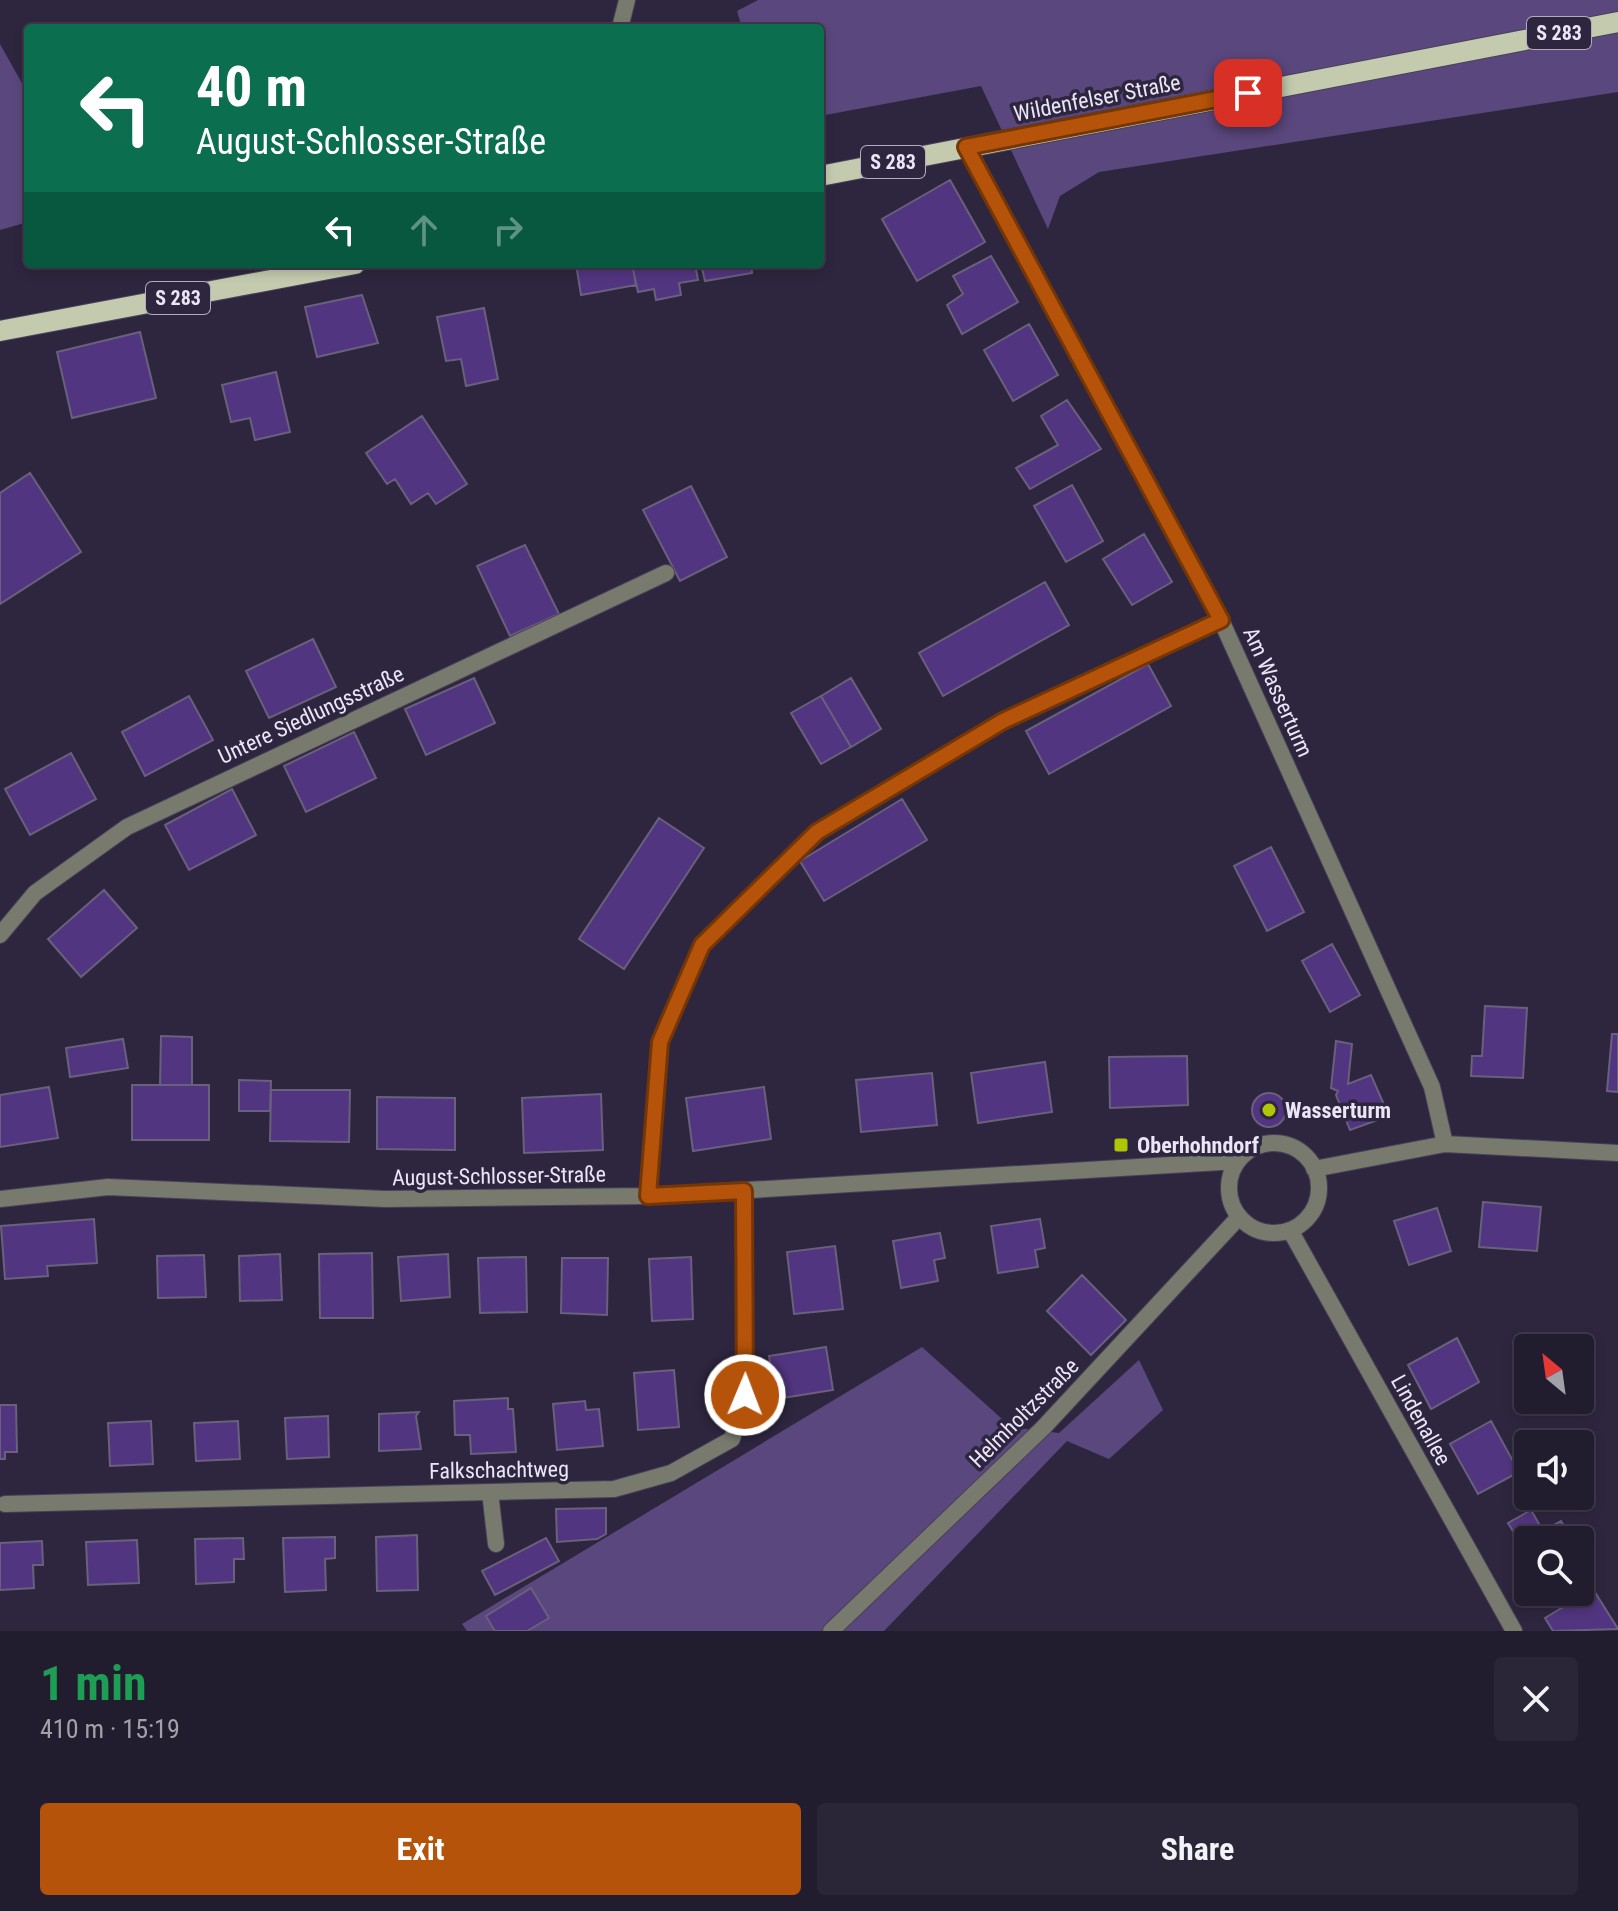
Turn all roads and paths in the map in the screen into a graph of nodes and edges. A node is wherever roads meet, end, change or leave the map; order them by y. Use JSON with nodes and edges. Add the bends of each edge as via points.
{"nodes":[{"id":1,"x":627,"y":0,"type":"edge"},
{"id":2,"x":1618,"y":22,"type":"edge"},
{"id":3,"x":621,"y":24,"type":"edge"},
{"id":4,"x":966,"y":147,"type":"junction"},
{"id":5,"x":824,"y":175,"type":"edge"},
{"id":6,"x":334,"y":268,"type":"edge"},
{"id":7,"x":0,"y":331,"type":"edge"},
{"id":8,"x":666,"y":573,"type":"dead end"},
{"id":9,"x":1221,"y":620,"type":"junction"},
{"id":10,"x":0,"y":935,"type":"edge"},
{"id":11,"x":1445,"y":1144,"type":"junction"},
{"id":12,"x":1618,"y":1153,"type":"edge"},
{"id":13,"x":1238,"y":1161,"type":"junction"},
{"id":14,"x":1314,"y":1169,"type":"junction"},
{"id":15,"x":744,"y":1191,"type":"junction"},
{"id":16,"x":648,"y":1196,"type":"junction"},
{"id":17,"x":0,"y":1199,"type":"edge"},
{"id":18,"x":1239,"y":1217,"type":"junction"},
{"id":19,"x":1290,"y":1230,"type":"junction"},
{"id":20,"x":490,"y":1492,"type":"junction"},
{"id":21,"x":5,"y":1504,"type":"dead end"},
{"id":22,"x":496,"y":1544,"type":"dead end"},
{"id":23,"x":831,"y":1631,"type":"edge"},
{"id":24,"x":1514,"y":1631,"type":"edge"}],
"edges":[{"from":1,"to":3,"type":"street"},
{"from":2,"to":4,"type":"main road","name":"Wildenfelser Straße","number":"S 283"},
{"from":4,"to":5,"type":"main road","name":"Wildenfelser Straße","number":"S 283"},
{"from":4,"to":9,"type":"street","name":"Am Wasserturm"},
{"from":6,"to":7,"type":"main road","number":"S 283"},
{"from":8,"to":10,"type":"street","name":"Untere Siedlungsstraße","via":[[127,827],[35,893]]},
{"from":9,"to":11,"type":"street","name":"Am Wasserturm","via":[[1432,1087]]},
{"from":9,"to":16,"type":"street","via":[[1003,721],[817,832],[702,945],[660,1042]]},
{"from":11,"to":12,"type":"street"},
{"from":11,"to":14,"type":"street"},
{"from":13,"to":14,"type":"street","via":[[1263,1144],[1278,1143],[1306,1156]]},
{"from":13,"to":15,"type":"street","name":"August-Schlosser-Straße"},
{"from":13,"to":18,"type":"street","via":[[1229,1189]]},
{"from":14,"to":19,"type":"street","via":[[1318,1183],[1312,1211]]},
{"from":15,"to":16,"type":"street","name":"August-Schlosser-Straße"},
{"from":15,"to":20,"type":"street","name":"Falkschachtweg","via":[[745,1395],[732,1439],[671,1473],[614,1489]]},
{"from":16,"to":17,"type":"street","name":"August-Schlosser-Straße","via":[[385,1199],[108,1187]]},
{"from":18,"to":19,"type":"street","via":[[1263,1232]]},
{"from":18,"to":23,"type":"street","name":"Helmholtzstraße","via":[[1043,1428]]},
{"from":19,"to":24,"type":"street","name":"Lindenallee"},
{"from":20,"to":21,"type":"street","name":"Falkschachtweg"},
{"from":20,"to":22,"type":"street"}]}
